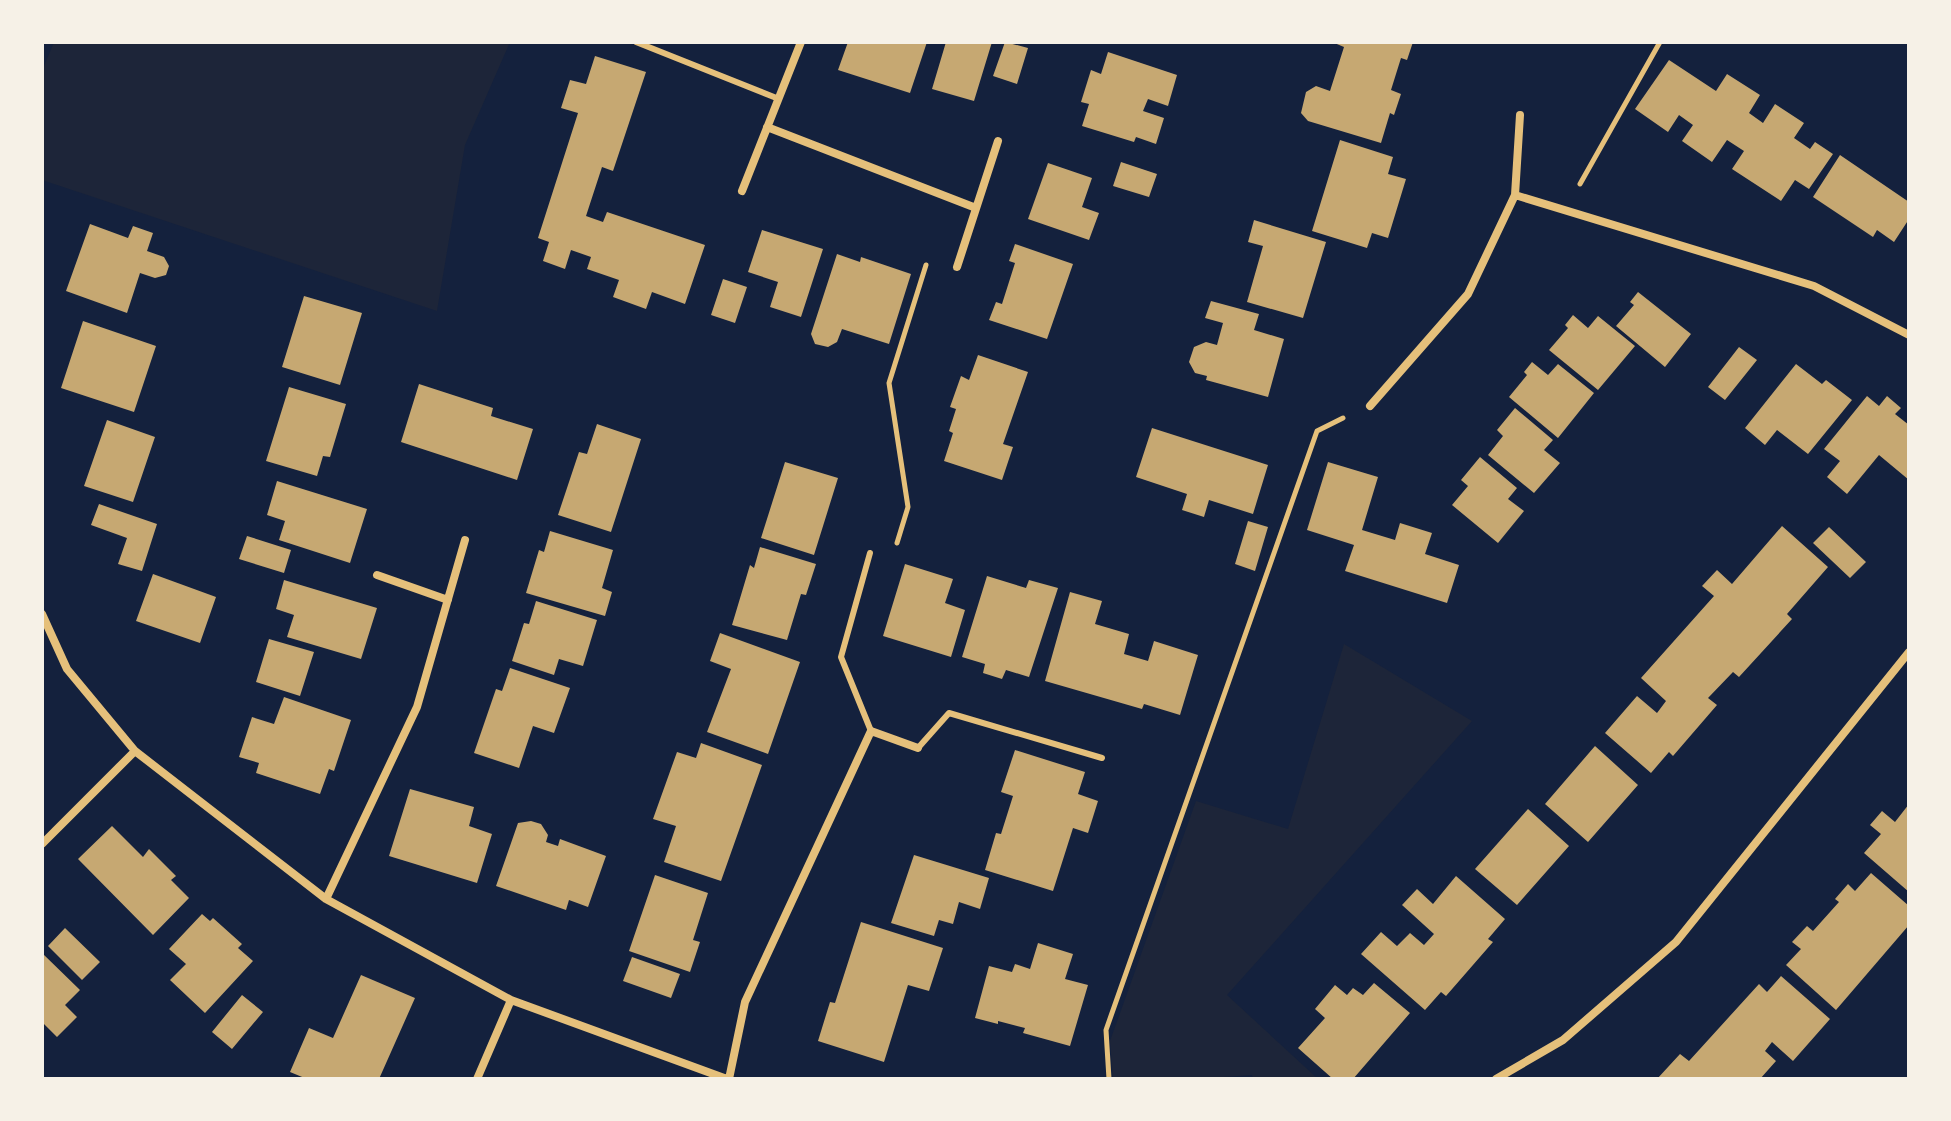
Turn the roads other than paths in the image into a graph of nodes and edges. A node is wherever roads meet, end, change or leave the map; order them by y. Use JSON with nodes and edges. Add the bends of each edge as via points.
{"nodes":[{"id":1,"x":636,"y":42,"type":"edge"},
{"id":2,"x":801,"y":42,"type":"edge"},
{"id":3,"x":779,"y":99,"type":"junction"},
{"id":4,"x":1520,"y":115,"type":"dead end"},
{"id":5,"x":767,"y":127,"type":"junction"},
{"id":6,"x":998,"y":141,"type":"dead end"},
{"id":7,"x":742,"y":191,"type":"dead end"},
{"id":8,"x":1515,"y":195,"type":"junction"},
{"id":9,"x":976,"y":208,"type":"junction"},
{"id":10,"x":957,"y":267,"type":"road end"},
{"id":11,"x":1909,"y":335,"type":"edge"},
{"id":12,"x":1370,"y":406,"type":"road end"},
{"id":13,"x":465,"y":540,"type":"dead end"},
{"id":14,"x":870,"y":553,"type":"road end"},
{"id":15,"x":377,"y":575,"type":"dead end"},
{"id":16,"x":448,"y":600,"type":"junction"},
{"id":17,"x":42,"y":614,"type":"edge"},
{"id":18,"x":1909,"y":652,"type":"edge"},
{"id":19,"x":871,"y":731,"type":"junction"},
{"id":20,"x":918,"y":748,"type":"joint"},
{"id":21,"x":135,"y":751,"type":"junction"},
{"id":22,"x":1102,"y":758,"type":"dead end"},
{"id":23,"x":42,"y":844,"type":"edge"},
{"id":24,"x":326,"y":899,"type":"junction"},
{"id":25,"x":511,"y":1000,"type":"junction"},
{"id":26,"x":477,"y":1079,"type":"edge"},
{"id":27,"x":728,"y":1079,"type":"edge"},
{"id":28,"x":1496,"y":1079,"type":"edge"}],
"edges":[{"from":1,"to":3,"type":"lane"},
{"from":2,"to":3,"type":"street"},
{"from":3,"to":5,"type":"street"},
{"from":4,"to":8,"type":"street"},
{"from":5,"to":7,"type":"street"},
{"from":5,"to":9,"type":"street"},
{"from":6,"to":9,"type":"street"},
{"from":8,"to":11,"type":"street","via":[[1814,286]]},
{"from":8,"to":12,"type":"street","via":[[1468,294]]},
{"from":9,"to":10,"type":"street"},
{"from":13,"to":16,"type":"street"},
{"from":14,"to":19,"type":"lane","via":[[841,657]]},
{"from":15,"to":16,"type":"street"},
{"from":16,"to":24,"type":"street","via":[[417,707]]},
{"from":17,"to":21,"type":"street","via":[[67,669]]},
{"from":18,"to":28,"type":"street","via":[[1676,942],[1563,1040]]},
{"from":19,"to":20,"type":"street"},
{"from":19,"to":27,"type":"street","via":[[745,1002]]},
{"from":20,"to":22,"type":"lane","via":[[949,713]]},
{"from":21,"to":23,"type":"street"},
{"from":21,"to":24,"type":"street"},
{"from":24,"to":25,"type":"street"},
{"from":25,"to":26,"type":"street"},
{"from":25,"to":27,"type":"street"}]}
